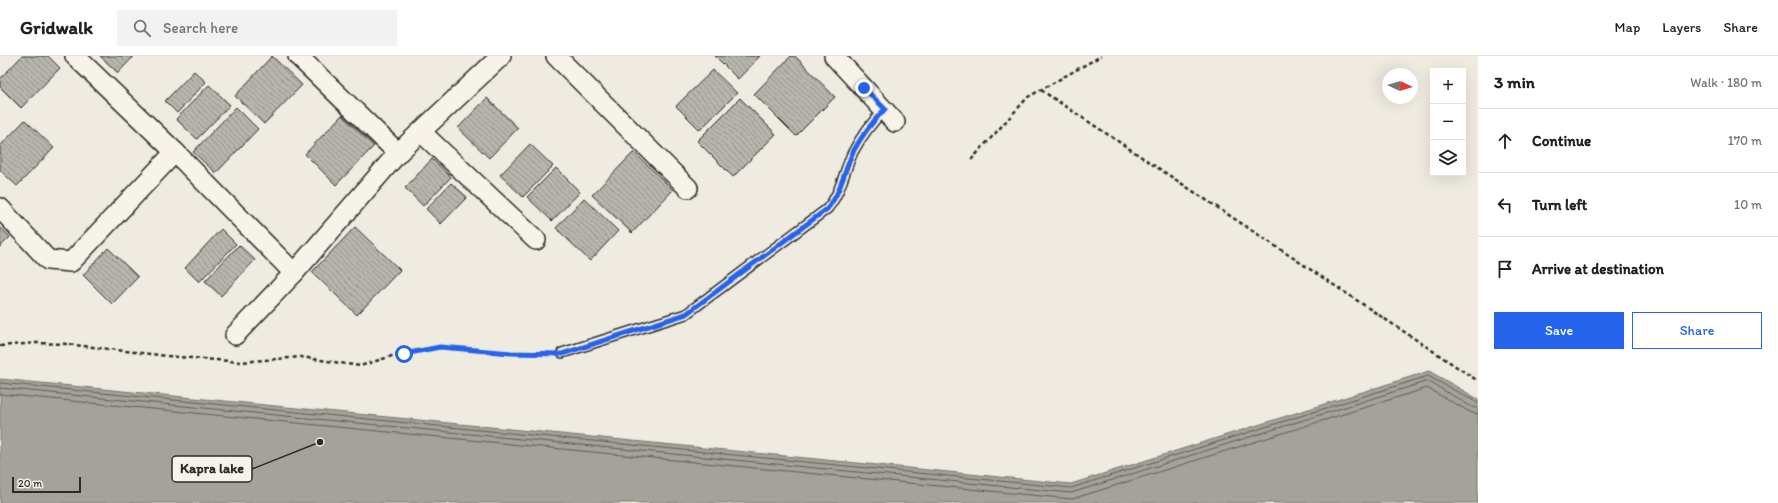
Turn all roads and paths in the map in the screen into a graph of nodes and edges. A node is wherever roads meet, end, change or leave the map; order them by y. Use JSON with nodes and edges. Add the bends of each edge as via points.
{"nodes":[{"id":1,"x":75,"y":56,"type":"edge"},
{"id":2,"x":298,"y":56,"type":"edge"},
{"id":3,"x":501,"y":56,"type":"edge"},
{"id":4,"x":556,"y":56,"type":"edge"},
{"id":5,"x":834,"y":56,"type":"edge"},
{"id":6,"x":1102,"y":56,"type":"edge"},
{"id":7,"x":1041,"y":90,"type":"junction"},
{"id":8,"x":890,"y":115,"type":"joint"},
{"id":9,"x":421,"y":132,"type":"junction"},
{"id":10,"x":175,"y":152,"type":"junction"},
{"id":11,"x":398,"y":153,"type":"junction"},
{"id":12,"x":971,"y":160,"type":"dead end"},
{"id":13,"x":688,"y":188,"type":"dead end"},
{"id":14,"x":0,"y":208,"type":"edge"},
{"id":15,"x":536,"y":240,"type":"dead end"},
{"id":16,"x":294,"y":273,"type":"junction"},
{"id":17,"x":235,"y":336,"type":"dead end"},
{"id":18,"x":0,"y":346,"type":"edge"},
{"id":19,"x":562,"y":354,"type":"joint"},
{"id":20,"x":1478,"y":381,"type":"edge"}],
"edges":[{"from":1,"to":10,"type":"street"},
{"from":2,"to":11,"type":"street"},
{"from":3,"to":9,"type":"street"},
{"from":4,"to":13,"type":"street"},
{"from":5,"to":8,"type":"street"},
{"from":6,"to":7,"type":"path"},
{"from":7,"to":12,"type":"path","via":[[1028,97]]},
{"from":7,"to":20,"type":"path"},
{"from":8,"to":19,"type":"lane","via":[[875,119],[853,152],[835,200],[827,209],[686,314]]},
{"from":9,"to":11,"type":"street"},
{"from":9,"to":15,"type":"street"},
{"from":10,"to":14,"type":"street","via":[[71,262],[48,260]]},
{"from":10,"to":16,"type":"street"},
{"from":11,"to":16,"type":"street"},
{"from":16,"to":17,"type":"street"},
{"from":18,"to":19,"type":"path","via":[[67,344],[241,362],[301,357],[360,366],[392,356],[440,347]]}]}
